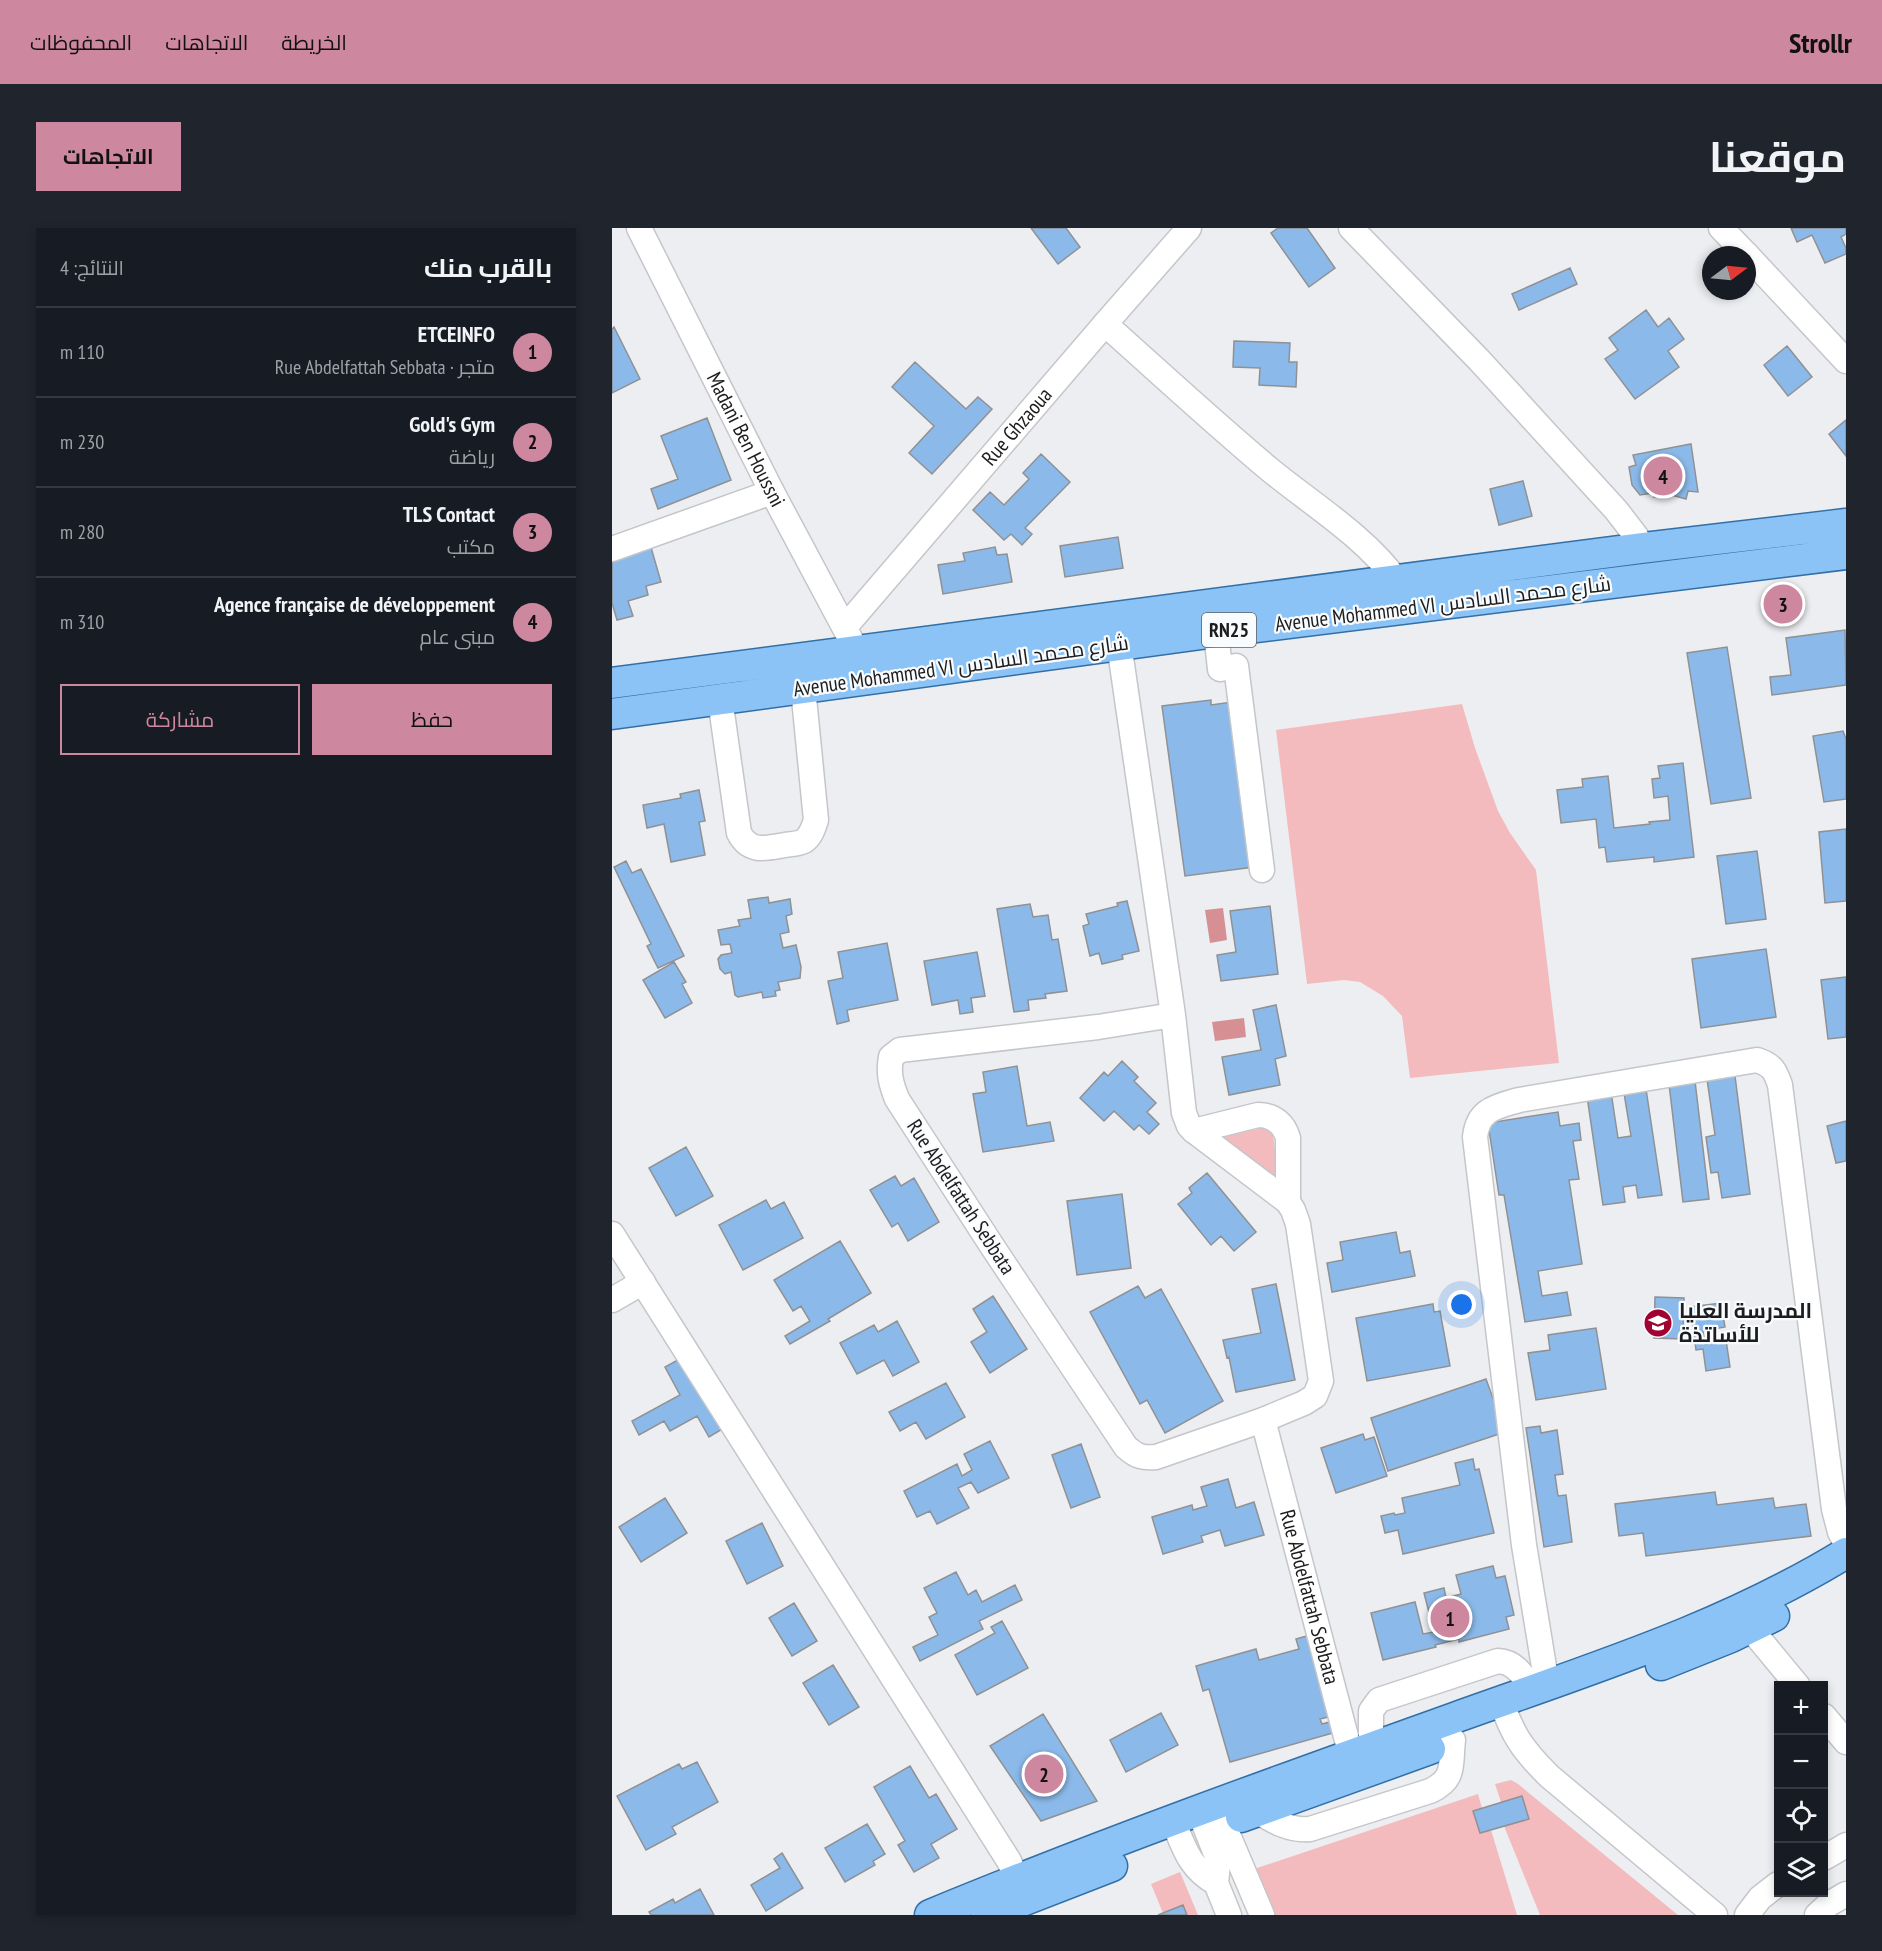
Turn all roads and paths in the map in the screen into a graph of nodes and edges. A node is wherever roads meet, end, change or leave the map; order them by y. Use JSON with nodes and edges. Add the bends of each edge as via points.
{"nodes":[{"id":1,"x":1189,"y":228,"type":"edge"},
{"id":2,"x":1351,"y":228,"type":"edge"},
{"id":3,"x":1721,"y":228,"type":"edge"},
{"id":4,"x":640,"y":229,"type":"edge"},
{"id":5,"x":1738,"y":246,"type":"edge"},
{"id":6,"x":1756,"y":265,"type":"edge"},
{"id":7,"x":1105,"y":324,"type":"junction"},
{"id":8,"x":1846,"y":361,"type":"edge"},
{"id":9,"x":772,"y":492,"type":"junction"},
{"id":10,"x":1846,"y":524,"type":"edge"},
{"id":11,"x":1642,"y":548,"type":"junction"},
{"id":12,"x":612,"y":549,"type":"edge"},
{"id":13,"x":1846,"y":554,"type":"edge"},
{"id":14,"x":1396,"y":580,"type":"junction"},
{"id":15,"x":1216,"y":632,"type":"junction"},
{"id":16,"x":850,"y":639,"type":"junction"},
{"id":17,"x":1119,"y":644,"type":"junction"},
{"id":18,"x":612,"y":683,"type":"edge"},
{"id":19,"x":803,"y":688,"type":"junction"},
{"id":20,"x":720,"y":699,"type":"junction"},
{"id":21,"x":612,"y":714,"type":"edge"},
{"id":22,"x":1262,"y":870,"type":"dead end"},
{"id":23,"x":1173,"y":1015,"type":"junction"},
{"id":24,"x":1194,"y":1131,"type":"junction"},
{"id":25,"x":1288,"y":1202,"type":"junction"},
{"id":26,"x":612,"y":1234,"type":"edge"},
{"id":27,"x":642,"y":1282,"type":"junction"},
{"id":28,"x":612,"y":1300,"type":"edge"},
{"id":29,"x":1263,"y":1420,"type":"junction"},
{"id":30,"x":1846,"y":1543,"type":"edge"},
{"id":31,"x":1846,"y":1553,"type":"edge"},
{"id":32,"x":1846,"y":1574,"type":"edge"},
{"id":33,"x":1750,"y":1628,"type":"junction"},
{"id":34,"x":1794,"y":1681,"type":"edge"},
{"id":35,"x":1540,"y":1687,"type":"junction"},
{"id":36,"x":1505,"y":1710,"type":"junction"},
{"id":37,"x":1828,"y":1721,"type":"edge"},
{"id":38,"x":1453,"y":1740,"type":"junction"},
{"id":39,"x":1846,"y":1742,"type":"edge"},
{"id":40,"x":1359,"y":1759,"type":"junction"},
{"id":41,"x":1257,"y":1811,"type":"junction"},
{"id":42,"x":1196,"y":1824,"type":"junction"},
{"id":43,"x":1846,"y":1845,"type":"edge"},
{"id":44,"x":1828,"y":1856,"type":"edge"},
{"id":45,"x":1017,"y":1879,"type":"junction"},
{"id":46,"x":1774,"y":1888,"type":"edge"},
{"id":47,"x":930,"y":1915,"type":"edge"},
{"id":48,"x":986,"y":1915,"type":"edge"},
{"id":49,"x":1229,"y":1915,"type":"edge"},
{"id":50,"x":1262,"y":1915,"type":"edge"},
{"id":51,"x":1716,"y":1915,"type":"edge"},
{"id":52,"x":1747,"y":1915,"type":"edge"}],
"edges":[{"from":1,"to":7,"type":"street","name":"Rue Ghzaoua"},
{"from":2,"to":11,"type":"street","via":[[1616,510]]},
{"from":3,"to":5,"type":"street"},
{"from":4,"to":9,"type":"street","name":"Madani Ben Houssni"},
{"from":6,"to":8,"type":"street"},
{"from":7,"to":14,"type":"street","via":[[1269,469],[1366,546]]},
{"from":7,"to":16,"type":"street","name":"Rue Ghzaoua"},
{"from":9,"to":12,"type":"street"},
{"from":9,"to":16,"type":"street","name":"Madani Ben Houssni"},
{"from":10,"to":11,"type":"main road","name":"Avenue Mohammed VI شارع محمد السادس","number":"RN25"},
{"from":11,"to":14,"type":"main road","name":"Avenue Mohammed VI شارع محمد السادس","number":"RN25"},
{"from":13,"to":15,"type":"main road","name":"Avenue Mohammed VI شارع محمد السادس","number":"RN25"},
{"from":14,"to":16,"type":"main road","name":"Avenue Mohammed VI شارع محمد السادس","number":"RN25"},
{"from":15,"to":17,"type":"main road","name":"Avenue Mohammed VI شارع محمد السادس","number":"RN25"},
{"from":15,"to":22,"type":"street","via":[[1220,669],[1236,666]]},
{"from":16,"to":18,"type":"main road","name":"Avenue Mohammed VI شارع محمد السادس","number":"RN25"},
{"from":17,"to":19,"type":"main road","name":"Avenue Mohammed VI شارع محمد السادس","number":"RN25"},
{"from":17,"to":23,"type":"street"},
{"from":19,"to":20,"type":"main road","name":"Avenue Mohammed VI شارع محمد السادس","number":"RN25"},
{"from":19,"to":20,"type":"street","via":[[816,820],[813,831],[799,843],[761,849],[743,841],[739,833]]},
{"from":20,"to":21,"type":"main road","name":"Avenue Mohammed VI شارع محمد السادس","number":"RN25"},
{"from":23,"to":24,"type":"street","via":[[1184,1113]]},
{"from":23,"to":29,"type":"street","name":"Rue Abdelfattah Sebbata","via":[[900,1050],[891,1057],[890,1082],[897,1099],[1126,1448],[1143,1458],[1156,1457]]},
{"from":24,"to":25,"type":"street"},
{"from":24,"to":25,"type":"street","via":[[1258,1114],[1278,1121],[1288,1138]]},
{"from":25,"to":29,"type":"street","name":"Rue Abdelfattah Sebbata","via":[[1298,1224],[1321,1381],[1315,1396]]},
{"from":26,"to":27,"type":"street"},
{"from":27,"to":28,"type":"street"},
{"from":27,"to":45,"type":"street","via":[[1009,1860]]},
{"from":29,"to":40,"type":"street","name":"Rue Abdelfattah Sebbata"},
{"from":30,"to":35,"type":"street","via":[[1834,1509],[1775,1070],[1757,1060],[1495,1107],[1482,1115],[1474,1137]]},
{"from":31,"to":35,"type":"main road","via":[[1746,1607],[1656,1646]]},
{"from":32,"to":33,"type":"main road"},
{"from":33,"to":34,"type":"street"},
{"from":33,"to":36,"type":"main road","via":[[1681,1657]]},
{"from":35,"to":36,"type":"main road"},
{"from":35,"to":40,"type":"street","via":[[1515,1666],[1498,1661],[1379,1700],[1371,1711]]},
{"from":36,"to":38,"type":"main road"},
{"from":36,"to":40,"type":"main road"},
{"from":36,"to":51,"type":"street","via":[[1524,1751],[1549,1776]]},
{"from":37,"to":39,"type":"street"},
{"from":38,"to":40,"type":"main road"},
{"from":38,"to":41,"type":"street","via":[[1448,1778],[1430,1791],[1310,1829],[1294,1829]]},
{"from":40,"to":41,"type":"main road"},
{"from":40,"to":42,"type":"main road"},
{"from":41,"to":42,"type":"main road"},
{"from":42,"to":45,"type":"main road"},
{"from":42,"to":48,"type":"main road"},
{"from":42,"to":49,"type":"street","via":[[1195,1868],[1216,1882]]},
{"from":42,"to":50,"type":"street"},
{"from":43,"to":44,"type":"street"},
{"from":45,"to":47,"type":"main road"},
{"from":46,"to":52,"type":"street"}]}
